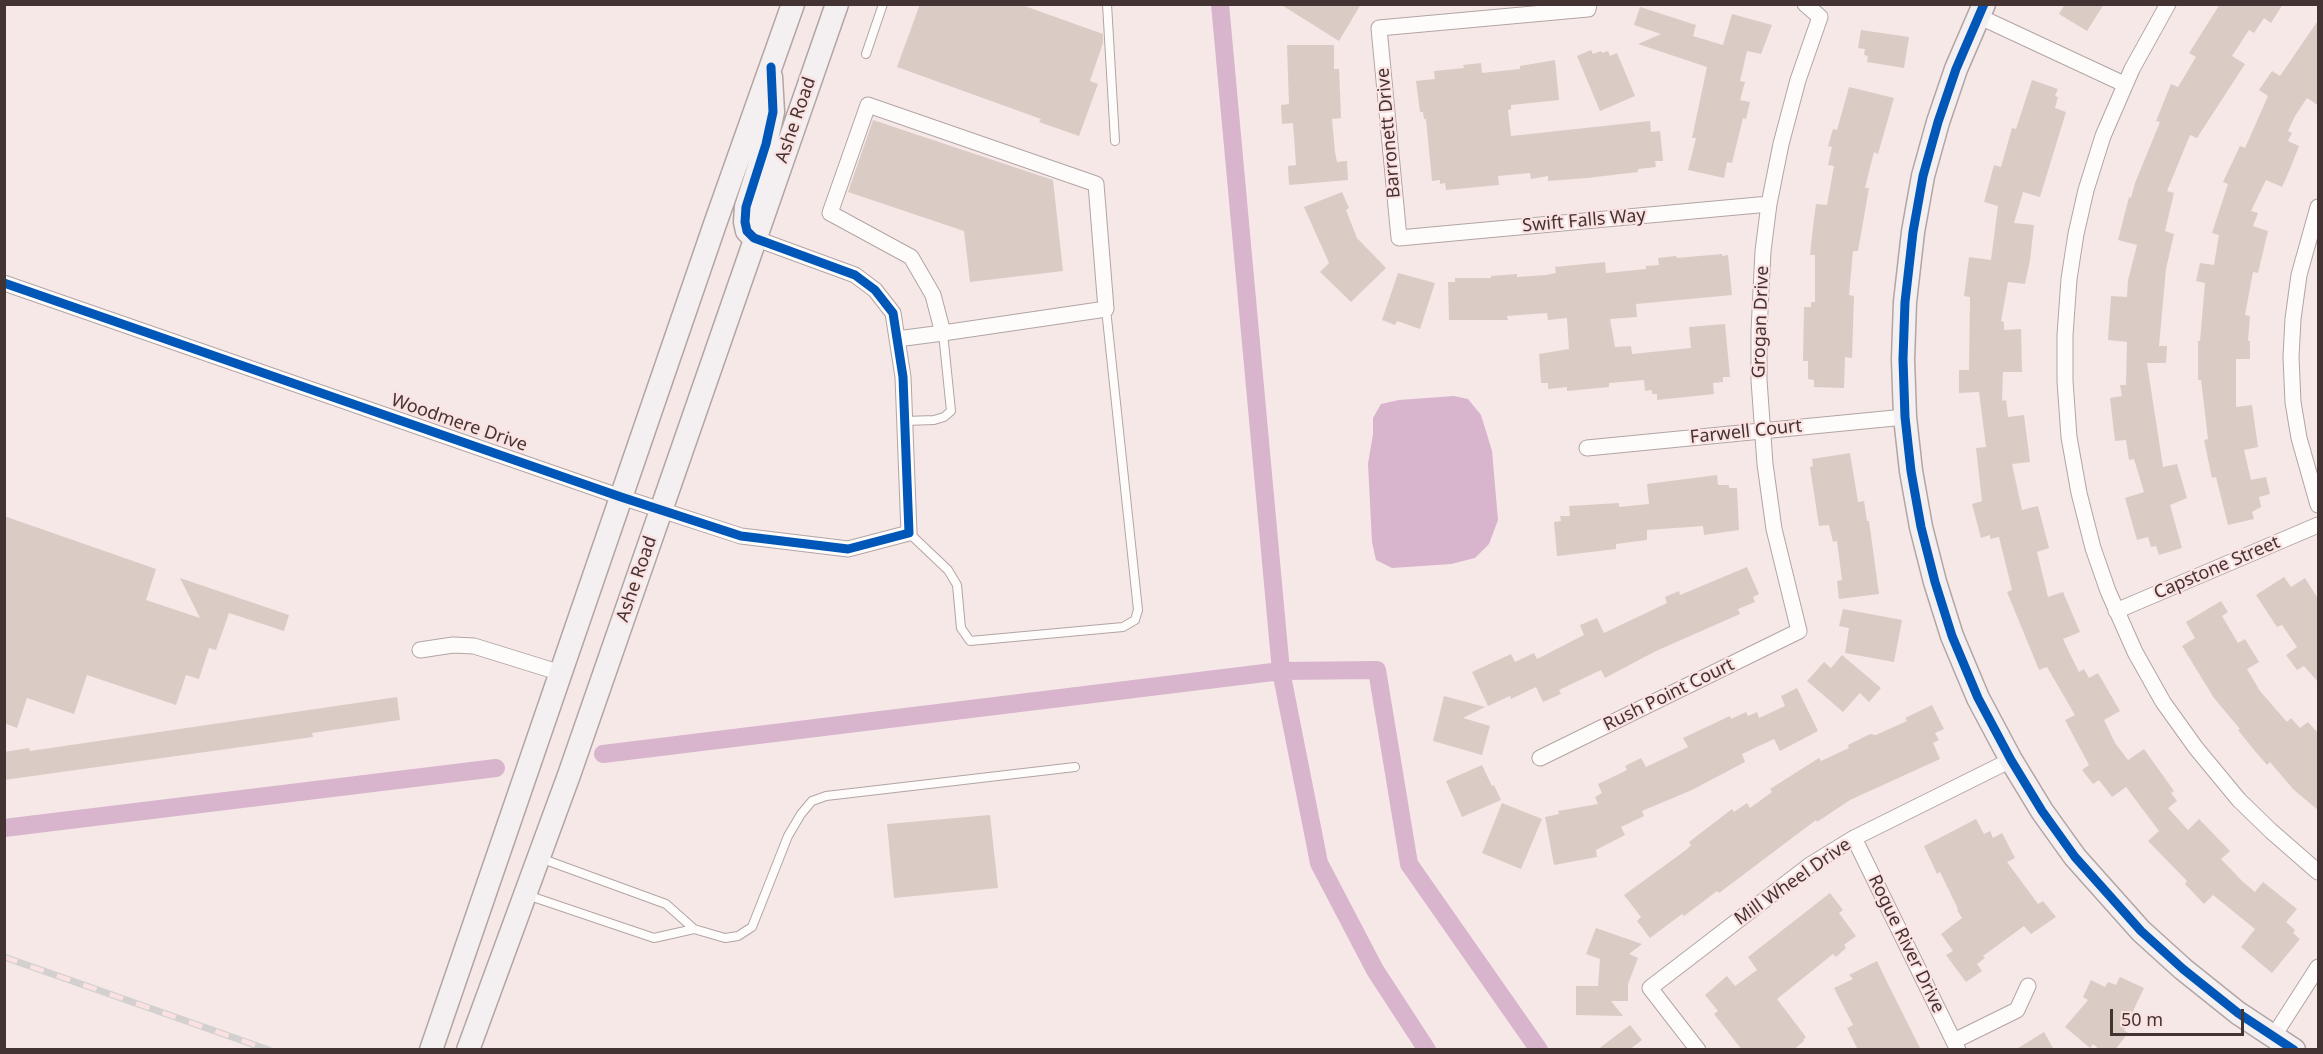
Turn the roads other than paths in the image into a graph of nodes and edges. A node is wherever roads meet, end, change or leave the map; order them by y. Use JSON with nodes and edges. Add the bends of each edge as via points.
{"nodes":[{"id":1,"x":793,"y":4,"type":"edge"},
{"id":2,"x":883,"y":4,"type":"edge"},
{"id":3,"x":1107,"y":4,"type":"edge"},
{"id":4,"x":1805,"y":4,"type":"edge"},
{"id":5,"x":2168,"y":4,"type":"edge"},
{"id":6,"x":836,"y":5,"type":"edge"},
{"id":7,"x":1588,"y":7,"type":"edge"},
{"id":8,"x":1981,"y":10,"type":"edge"},
{"id":9,"x":866,"y":54,"type":"dead end"},
{"id":10,"x":771,"y":67,"type":"junction"},
{"id":11,"x":2124,"y":84,"type":"junction"},
{"id":12,"x":1115,"y":141,"type":"dead end"},
{"id":13,"x":1769,"y":204,"type":"junction"},
{"id":14,"x":2319,"y":207,"type":"edge"},
{"id":15,"x":754,"y":238,"type":"junction"},
{"id":16,"x":1399,"y":238,"type":"joint"},
{"id":17,"x":4,"y":284,"type":"edge"},
{"id":18,"x":1106,"y":309,"type":"junction"},
{"id":19,"x":943,"y":333,"type":"junction"},
{"id":20,"x":897,"y":339,"type":"junction"},
{"id":21,"x":1905,"y":417,"type":"junction"},
{"id":22,"x":905,"y":421,"type":"junction"},
{"id":23,"x":1762,"y":431,"type":"junction"},
{"id":24,"x":1587,"y":448,"type":"dead end"},
{"id":25,"x":621,"y":497,"type":"junction"},
{"id":26,"x":2319,"y":505,"type":"edge"},
{"id":27,"x":661,"y":511,"type":"junction"},
{"id":28,"x":2319,"y":525,"type":"edge"},
{"id":29,"x":909,"y":533,"type":"junction"},
{"id":30,"x":2116,"y":611,"type":"junction"},
{"id":31,"x":1799,"y":631,"type":"joint"},
{"id":32,"x":420,"y":650,"type":"dead end"},
{"id":33,"x":561,"y":673,"type":"junction"},
{"id":34,"x":1540,"y":758,"type":"dead end"},
{"id":35,"x":2011,"y":760,"type":"junction"},
{"id":36,"x":1075,"y":767,"type":"dead end"},
{"id":37,"x":1854,"y":838,"type":"junction"},
{"id":38,"x":539,"y":857,"type":"junction"},
{"id":39,"x":2319,"y":872,"type":"edge"},
{"id":40,"x":525,"y":894,"type":"junction"},
{"id":41,"x":694,"y":929,"type":"junction"},
{"id":42,"x":2319,"y":967,"type":"edge"},
{"id":43,"x":2028,"y":986,"type":"dead end"},
{"id":44,"x":2273,"y":1037,"type":"junction"},
{"id":45,"x":1956,"y":1045,"type":"edge"},
{"id":46,"x":431,"y":1050,"type":"edge"},
{"id":47,"x":468,"y":1050,"type":"edge"},
{"id":48,"x":1698,"y":1050,"type":"edge"},
{"id":49,"x":2294,"y":1050,"type":"edge"}],
"edges":[{"from":1,"to":10,"type":"street"},
{"from":2,"to":9,"type":"lane"},
{"from":3,"to":12,"type":"lane"},
{"from":4,"to":13,"type":"street","name":"Grogan Drive","via":[[1820,17],[1795,91]]},
{"from":5,"to":11,"type":"street"},
{"from":6,"to":15,"type":"street","name":"Ashe Road"},
{"from":7,"to":16,"type":"street","name":"Barronett Drive","via":[[1379,28]]},
{"from":8,"to":11,"type":"street"},
{"from":8,"to":21,"type":"street","via":[[1956,69],[1923,176],[1905,302]]},
{"from":10,"to":15,"type":"street","via":[[773,112],[746,207],[747,231]]},
{"from":10,"to":25,"type":"street"},
{"from":11,"to":30,"type":"street","via":[[2086,190],[2071,267],[2065,335],[2069,437],[2079,493],[2093,548]]},
{"from":13,"to":16,"type":"street","name":"Swift Falls Way"},
{"from":13,"to":23,"type":"street","name":"Grogan Drive","via":[[1759,331]]},
{"from":14,"to":26,"type":"street","via":[[2299,275],[2291,357],[2299,438]]},
{"from":15,"to":20,"type":"street","via":[[855,275],[875,290],[893,313]]},
{"from":15,"to":27,"type":"street","name":"Ashe Road"},
{"from":17,"to":25,"type":"street","name":"Woodmere Drive"},
{"from":18,"to":19,"type":"street"},
{"from":18,"to":19,"type":"street","via":[[1096,184],[868,105],[830,213],[910,257],[933,295]]},
{"from":18,"to":29,"type":"lane","via":[[1138,610],[1135,620],[1123,627],[970,641],[961,628],[953,577]]},
{"from":19,"to":20,"type":"street"},
{"from":19,"to":22,"type":"lane","via":[[951,411],[934,420]]},
{"from":20,"to":22,"type":"street"},
{"from":21,"to":23,"type":"street","name":"Farwell Court"},
{"from":21,"to":35,"type":"street","via":[[1913,482],[1935,582],[1978,698]]},
{"from":22,"to":29,"type":"street"},
{"from":23,"to":24,"type":"street","name":"Farwell Court"},
{"from":23,"to":31,"type":"street","name":"Grogan Drive","via":[[1774,529]]},
{"from":25,"to":27,"type":"street","name":"Woodmere Drive"},
{"from":25,"to":33,"type":"street"},
{"from":27,"to":29,"type":"street","name":"Woodmere Drive","via":[[741,536],[848,549]]},
{"from":27,"to":38,"type":"street","name":"Ashe Road"},
{"from":28,"to":30,"type":"street","name":"Capstone Street"},
{"from":30,"to":39,"type":"street","via":[[2163,702],[2196,748],[2255,816]]},
{"from":31,"to":34,"type":"street","name":"Rush Point Court"},
{"from":32,"to":33,"type":"street","via":[[474,646]]},
{"from":33,"to":46,"type":"street"},
{"from":35,"to":37,"type":"street","name":"Mill Wheel Drive"},
{"from":35,"to":44,"type":"street","via":[[2075,856],[2141,931],[2183,969]]},
{"from":36,"to":41,"type":"lane","via":[[826,796],[812,801],[788,836],[753,927],[725,938]]},
{"from":37,"to":45,"type":"street","name":"Rogue River Drive"},
{"from":37,"to":48,"type":"street","name":"Mill Wheel Drive","via":[[1810,865],[1650,988]]},
{"from":38,"to":40,"type":"street","name":"Ashe Road"},
{"from":38,"to":41,"type":"lane","via":[[666,904]]},
{"from":40,"to":41,"type":"lane","via":[[654,938]]},
{"from":40,"to":47,"type":"street","name":"Ashe Road"},
{"from":42,"to":44,"type":"street"},
{"from":43,"to":45,"type":"street","via":[[2017,1010]]},
{"from":44,"to":49,"type":"street"}]}
